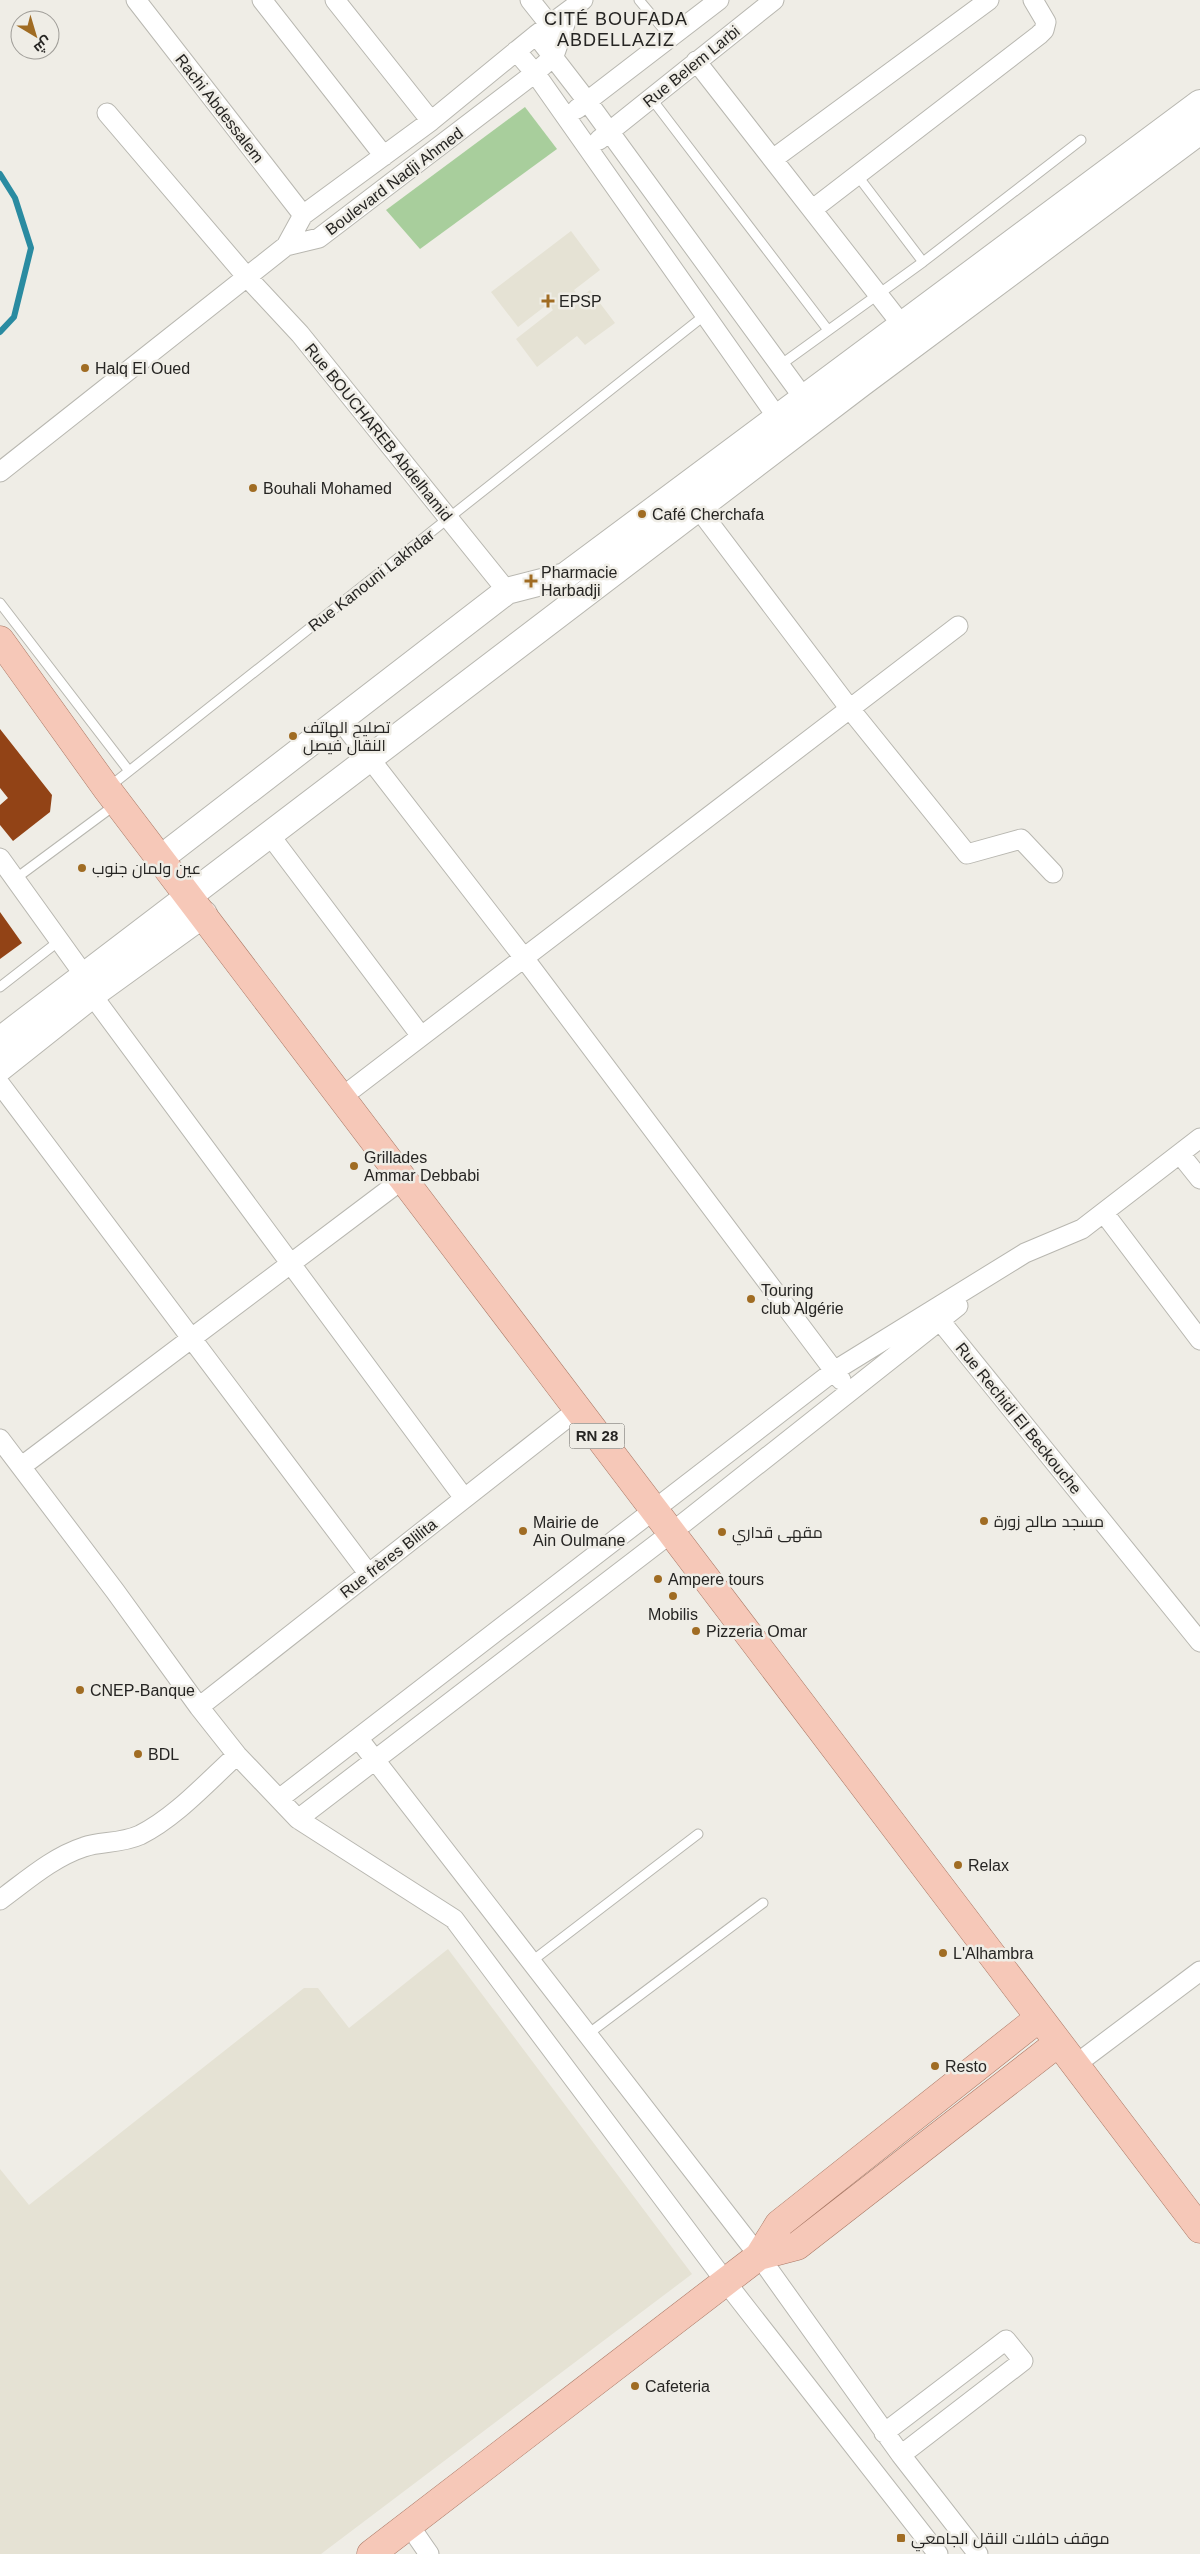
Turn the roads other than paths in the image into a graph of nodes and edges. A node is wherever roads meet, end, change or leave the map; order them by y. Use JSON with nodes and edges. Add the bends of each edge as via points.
{"nodes":[{"id":1,"x":136,"y":0,"type":"edge"},
{"id":2,"x":262,"y":0,"type":"edge"},
{"id":3,"x":335,"y":0,"type":"edge"},
{"id":4,"x":530,"y":0,"type":"edge"},
{"id":5,"x":639,"y":0,"type":"edge"},
{"id":6,"x":719,"y":0,"type":"edge"},
{"id":7,"x":774,"y":0,"type":"edge"},
{"id":8,"x":988,"y":0,"type":"edge"},
{"id":9,"x":1033,"y":0,"type":"edge"},
{"id":10,"x":576,"y":5,"type":"edge"},
{"id":11,"x":548,"y":33,"type":"junction"},
{"id":12,"x":670,"y":37,"type":"junction"},
{"id":13,"x":516,"y":51,"type":"junction"},
{"id":14,"x":554,"y":56,"type":"junction"},
{"id":15,"x":696,"y":61,"type":"junction"},
{"id":16,"x":535,"y":74,"type":"junction"},
{"id":17,"x":651,"y":98,"type":"junction"},
{"id":18,"x":587,"y":101,"type":"junction"},
{"id":19,"x":1200,"y":103,"type":"edge"},
{"id":20,"x":107,"y":114,"type":"dead end"},
{"id":21,"x":566,"y":117,"type":"junction"},
{"id":22,"x":432,"y":121,"type":"junction"},
{"id":23,"x":608,"y":131,"type":"junction"},
{"id":24,"x":1200,"y":131,"type":"edge"},
{"id":25,"x":1081,"y":140,"type":"dead end"},
{"id":26,"x":588,"y":149,"type":"junction"},
{"id":27,"x":384,"y":156,"type":"junction"},
{"id":28,"x":773,"y":159,"type":"junction"},
{"id":29,"x":857,"y":175,"type":"junction"},
{"id":30,"x":812,"y":209,"type":"junction"},
{"id":31,"x":303,"y":215,"type":"junction"},
{"id":32,"x":286,"y":246,"type":"junction"},
{"id":33,"x":923,"y":262,"type":"junction"},
{"id":34,"x":246,"y":276,"type":"junction"},
{"id":35,"x":878,"y":294,"type":"junction"},
{"id":36,"x":705,"y":315,"type":"junction"},
{"id":37,"x":828,"y":330,"type":"junction"},
{"id":38,"x":910,"y":334,"type":"junction"},
{"id":39,"x":779,"y":366,"type":"junction"},
{"id":40,"x":811,"y":408,"type":"junction"},
{"id":41,"x":784,"y":427,"type":"junction"},
{"id":42,"x":0,"y":472,"type":"edge"},
{"id":43,"x":698,"y":508,"type":"junction"},
{"id":44,"x":448,"y":518,"type":"junction"},
{"id":45,"x":507,"y":591,"type":"junction"},
{"id":46,"x":0,"y":603,"type":"edge"},
{"id":47,"x":958,"y":626,"type":"dead end"},
{"id":48,"x":0,"y":640,"type":"edge"},
{"id":49,"x":850,"y":709,"type":"junction"},
{"id":50,"x":340,"y":720,"type":"junction"},
{"id":51,"x":370,"y":757,"type":"junction"},
{"id":52,"x":130,"y":771,"type":"junction"},
{"id":53,"x":113,"y":795,"type":"junction"},
{"id":54,"x":269,"y":834,"type":"junction"},
{"id":55,"x":0,"y":858,"type":"edge"},
{"id":56,"x":161,"y":858,"type":"junction"},
{"id":57,"x":1053,"y":873,"type":"dead end"},
{"id":58,"x":15,"y":879,"type":"junction"},
{"id":59,"x":197,"y":904,"type":"junction"},
{"id":60,"x":60,"y":941,"type":"junction"},
{"id":61,"x":524,"y":958,"type":"junction"},
{"id":62,"x":88,"y":985,"type":"junction"},
{"id":63,"x":0,"y":987,"type":"edge"},
{"id":64,"x":421,"y":1036,"type":"junction"},
{"id":65,"x":0,"y":1040,"type":"edge"},
{"id":66,"x":0,"y":1068,"type":"edge"},
{"id":67,"x":0,"y":1084,"type":"edge"},
{"id":68,"x":342,"y":1097,"type":"junction"},
{"id":69,"x":1200,"y":1138,"type":"edge"},
{"id":70,"x":1180,"y":1154,"type":"junction"},
{"id":71,"x":403,"y":1179,"type":"junction"},
{"id":72,"x":1200,"y":1179,"type":"edge"},
{"id":73,"x":1104,"y":1213,"type":"junction"},
{"id":74,"x":290,"y":1266,"type":"junction"},
{"id":75,"x":937,"y":1315,"type":"junction"},
{"id":76,"x":191,"y":1339,"type":"junction"},
{"id":77,"x":1200,"y":1340,"type":"edge"},
{"id":78,"x":834,"y":1371,"type":"junction"},
{"id":79,"x":849,"y":1394,"type":"junction"},
{"id":80,"x":577,"y":1410,"type":"junction"},
{"id":81,"x":0,"y":1439,"type":"edge"},
{"id":82,"x":22,"y":1466,"type":"junction"},
{"id":83,"x":464,"y":1498,"type":"junction"},
{"id":84,"x":654,"y":1511,"type":"junction"},
{"id":85,"x":671,"y":1533,"type":"junction"},
{"id":86,"x":368,"y":1573,"type":"junction"},
{"id":87,"x":1200,"y":1642,"type":"edge"},
{"id":88,"x":199,"y":1707,"type":"junction"},
{"id":89,"x":358,"y":1738,"type":"junction"},
{"id":90,"x":237,"y":1755,"type":"junction"},
{"id":91,"x":375,"y":1759,"type":"junction"},
{"id":92,"x":279,"y":1799,"type":"junction"},
{"id":93,"x":298,"y":1818,"type":"junction"},
{"id":94,"x":698,"y":1834,"type":"dead end"},
{"id":95,"x":0,"y":1900,"type":"edge"},
{"id":96,"x":763,"y":1903,"type":"dead end"},
{"id":97,"x":532,"y":1961,"type":"junction"},
{"id":98,"x":1200,"y":1971,"type":"edge"},
{"id":99,"x":1039,"y":2018,"type":"junction"},
{"id":100,"x":588,"y":2034,"type":"junction"},
{"id":101,"x":1058,"y":2043,"type":"junction"},
{"id":102,"x":1075,"y":2065,"type":"junction"},
{"id":103,"x":1200,"y":2229,"type":"edge"},
{"id":104,"x":758,"y":2256,"type":"junction"},
{"id":105,"x":726,"y":2281,"type":"junction"},
{"id":106,"x":884,"y":2433,"type":"junction"},
{"id":107,"x":901,"y":2455,"type":"junction"},
{"id":108,"x":409,"y":2526,"type":"junction"},
{"id":109,"x":371,"y":2554,"type":"edge"},
{"id":110,"x":429,"y":2554,"type":"edge"},
{"id":111,"x":938,"y":2554,"type":"edge"},
{"id":112,"x":978,"y":2554,"type":"edge"}],
"edges":[{"from":1,"to":31,"type":"street","name":"Rachi Abdessalem"},
{"from":2,"to":27,"type":"street"},
{"from":3,"to":22,"type":"street"},
{"from":4,"to":11,"type":"street"},
{"from":5,"to":12,"type":"lane"},
{"from":6,"to":12,"type":"street"},
{"from":7,"to":15,"type":"street","name":"Rue Belem Larbi"},
{"from":8,"to":28,"type":"street"},
{"from":9,"to":29,"type":"street","via":[[1046,22],[1038,36]]},
{"from":10,"to":11,"type":"street"},
{"from":11,"to":13,"type":"street"},
{"from":11,"to":14,"type":"street"},
{"from":12,"to":18,"type":"street"},
{"from":13,"to":16,"type":"street"},
{"from":13,"to":22,"type":"street"},
{"from":14,"to":16,"type":"street","name":"Boulevard Nadji Ahmed"},
{"from":14,"to":18,"type":"street"},
{"from":15,"to":17,"type":"street","name":"Rue Belem Larbi"},
{"from":15,"to":28,"type":"street"},
{"from":16,"to":21,"type":"street"},
{"from":16,"to":32,"type":"street","name":"Boulevard Nadji Ahmed","via":[[319,238]]},
{"from":17,"to":23,"type":"street","name":"Rue Belem Larbi"},
{"from":17,"to":37,"type":"lane"},
{"from":18,"to":21,"type":"street"},
{"from":18,"to":23,"type":"street"},
{"from":19,"to":38,"type":"main road"},
{"from":20,"to":34,"type":"street","name":"Rue BOUCHAREB Abdelhamid"},
{"from":21,"to":26,"type":"street"},
{"from":22,"to":27,"type":"street"},
{"from":23,"to":26,"type":"street","name":"Rue Belem Larbi"},
{"from":23,"to":39,"type":"street"},
{"from":24,"to":38,"type":"main road"},
{"from":25,"to":33,"type":"lane"},
{"from":26,"to":36,"type":"street"},
{"from":27,"to":31,"type":"street"},
{"from":28,"to":30,"type":"street"},
{"from":29,"to":30,"type":"street"},
{"from":29,"to":33,"type":"lane"},
{"from":30,"to":35,"type":"street"},
{"from":31,"to":32,"type":"street"},
{"from":32,"to":34,"type":"street","name":"Boulevard Nadji Ahmed"},
{"from":33,"to":35,"type":"lane"},
{"from":34,"to":42,"type":"street","name":"Boulevard Nadji Ahmed"},
{"from":34,"to":44,"type":"street","name":"Rue BOUCHAREB Abdelhamid","via":[[300,334]]},
{"from":35,"to":37,"type":"lane"},
{"from":35,"to":38,"type":"street"},
{"from":36,"to":41,"type":"street"},
{"from":36,"to":44,"type":"lane","name":"Rue Kanouni Lakhdar"},
{"from":37,"to":39,"type":"lane"},
{"from":38,"to":40,"type":"main road"},
{"from":39,"to":40,"type":"street"},
{"from":40,"to":41,"type":"main road"},
{"from":41,"to":43,"type":"main road"},
{"from":41,"to":45,"type":"main road","via":[[565,576]]},
{"from":43,"to":49,"type":"street"},
{"from":43,"to":51,"type":"main road"},
{"from":44,"to":45,"type":"street","name":"Rue BOUCHAREB Abdelhamid"},
{"from":44,"to":52,"type":"lane","name":"Rue Kanouni Lakhdar"},
{"from":45,"to":50,"type":"main road"},
{"from":46,"to":52,"type":"lane"},
{"from":47,"to":49,"type":"street"},
{"from":48,"to":53,"type":"main road","number":"RN 28"},
{"from":49,"to":57,"type":"street","via":[[967,854],[1021,839]]},
{"from":49,"to":61,"type":"street"},
{"from":50,"to":51,"type":"street"},
{"from":50,"to":56,"type":"main road"},
{"from":51,"to":54,"type":"main road"},
{"from":51,"to":61,"type":"street"},
{"from":52,"to":53,"type":"lane","name":"Rue Kanouni Lakhdar"},
{"from":53,"to":56,"type":"main road","number":"RN 28"},
{"from":53,"to":58,"type":"lane","name":"Rue Kanouni Lakhdar"},
{"from":54,"to":59,"type":"main road"},
{"from":54,"to":64,"type":"street"},
{"from":55,"to":58,"type":"street"},
{"from":56,"to":59,"type":"main road","number":"RN 28"},
{"from":58,"to":60,"type":"street"},
{"from":59,"to":62,"type":"main road"},
{"from":59,"to":68,"type":"main road","number":"RN 28"},
{"from":60,"to":62,"type":"street"},
{"from":60,"to":63,"type":"lane"},
{"from":61,"to":64,"type":"street"},
{"from":61,"to":78,"type":"street"},
{"from":62,"to":65,"type":"main road"},
{"from":62,"to":66,"type":"main road"},
{"from":62,"to":74,"type":"street"},
{"from":64,"to":68,"type":"street"},
{"from":67,"to":76,"type":"street"},
{"from":68,"to":71,"type":"main road","number":"RN 28"},
{"from":69,"to":70,"type":"street"},
{"from":70,"to":72,"type":"street"},
{"from":70,"to":73,"type":"street"},
{"from":71,"to":74,"type":"street"},
{"from":71,"to":80,"type":"main road","number":"RN 28"},
{"from":73,"to":75,"type":"street","via":[[1082,1229],[1025,1253]]},
{"from":73,"to":77,"type":"street"},
{"from":74,"to":76,"type":"street"},
{"from":74,"to":83,"type":"street"},
{"from":75,"to":78,"type":"street"},
{"from":75,"to":79,"type":"street"},
{"from":75,"to":87,"type":"street","name":"Rue Rechidi El Beckouche"},
{"from":76,"to":82,"type":"street"},
{"from":76,"to":86,"type":"street"},
{"from":78,"to":79,"type":"street"},
{"from":78,"to":84,"type":"street"},
{"from":79,"to":85,"type":"street"},
{"from":80,"to":83,"type":"street","name":"Rue frères Blilita"},
{"from":80,"to":84,"type":"main road","number":"RN 28"},
{"from":81,"to":82,"type":"street"},
{"from":82,"to":88,"type":"street"},
{"from":83,"to":86,"type":"street","name":"Rue frères Blilita"},
{"from":84,"to":85,"type":"main road","number":"RN 28"},
{"from":84,"to":89,"type":"street"},
{"from":85,"to":91,"type":"street"},
{"from":85,"to":99,"type":"main road","number":"RN 28"},
{"from":86,"to":88,"type":"street","name":"Rue frères Blilita"},
{"from":88,"to":90,"type":"street"},
{"from":89,"to":91,"type":"street"},
{"from":89,"to":92,"type":"street"},
{"from":90,"to":92,"type":"street"},
{"from":90,"to":95,"type":"street","via":[[169,1816],[139,1835],[111,1844],[86,1846],[69,1853]]},
{"from":91,"to":93,"type":"street"},
{"from":91,"to":97,"type":"street"},
{"from":92,"to":93,"type":"street"},
{"from":93,"to":105,"type":"street","via":[[454,1919]]},
{"from":94,"to":97,"type":"lane"},
{"from":96,"to":100,"type":"lane"},
{"from":97,"to":100,"type":"street"},
{"from":98,"to":102,"type":"street"},
{"from":99,"to":101,"type":"main road","number":"RN 28"},
{"from":99,"to":104,"type":"main road","via":[[779,2224]]},
{"from":100,"to":104,"type":"street"},
{"from":101,"to":102,"type":"main road","number":"RN 28"},
{"from":101,"to":104,"type":"main road","via":[[797,2246]]},
{"from":102,"to":103,"type":"main road","number":"RN 28"},
{"from":104,"to":105,"type":"main road"},
{"from":104,"to":106,"type":"street"},
{"from":105,"to":108,"type":"main road"},
{"from":105,"to":111,"type":"street"},
{"from":106,"to":107,"type":"street"},
{"from":106,"to":107,"type":"street","via":[[1006,2340],[1023,2361]]},
{"from":107,"to":112,"type":"street"},
{"from":108,"to":109,"type":"main road"},
{"from":108,"to":110,"type":"street"}]}
